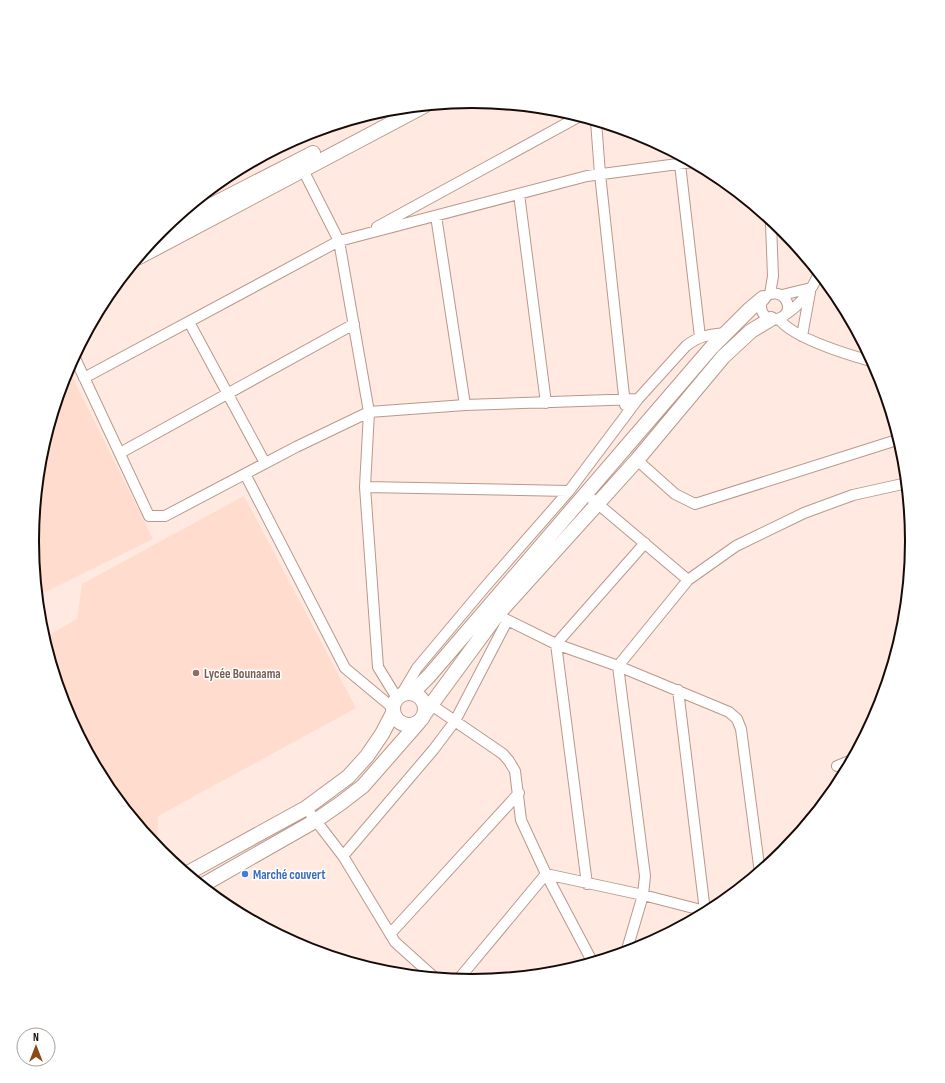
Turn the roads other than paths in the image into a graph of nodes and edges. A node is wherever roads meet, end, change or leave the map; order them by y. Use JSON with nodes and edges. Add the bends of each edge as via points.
{"nodes":[{"id":1,"x":410,"y":113,"type":"edge"},
{"id":2,"x":383,"y":117,"type":"edge"},
{"id":3,"x":573,"y":120,"type":"edge"},
{"id":4,"x":596,"y":126,"type":"edge"},
{"id":5,"x":684,"y":163,"type":"edge"},
{"id":6,"x":680,"y":164,"type":"junction"},
{"id":7,"x":301,"y":165,"type":"junction"},
{"id":8,"x":600,"y":174,"type":"junction"},
{"id":9,"x":519,"y":194,"type":"junction"},
{"id":10,"x":436,"y":216,"type":"junction"},
{"id":11,"x":181,"y":222,"type":"edge"},
{"id":12,"x":773,"y":230,"type":"edge"},
{"id":13,"x":363,"y":235,"type":"junction"},
{"id":14,"x":339,"y":241,"type":"junction"},
{"id":15,"x":154,"y":249,"type":"edge"},
{"id":16,"x":817,"y":279,"type":"edge"},
{"id":17,"x":811,"y":288,"type":"junction"},
{"id":18,"x":774,"y":295,"type":"junction"},
{"id":19,"x":779,"y":317,"type":"junction"},
{"id":20,"x":189,"y":322,"type":"junction"},
{"id":21,"x":354,"y":324,"type":"junction"},
{"id":22,"x":726,"y":333,"type":"junction"},
{"id":23,"x":802,"y":336,"type":"junction"},
{"id":24,"x":700,"y":337,"type":"junction"},
{"id":25,"x":865,"y":359,"type":"edge"},
{"id":26,"x":78,"y":364,"type":"edge"},
{"id":27,"x":84,"y":378,"type":"junction"},
{"id":28,"x":228,"y":394,"type":"junction"},
{"id":29,"x":625,"y":400,"type":"junction"},
{"id":30,"x":638,"y":400,"type":"junction"},
{"id":31,"x":546,"y":403,"type":"junction"},
{"id":32,"x":465,"y":405,"type":"junction"},
{"id":33,"x":369,"y":412,"type":"junction"},
{"id":34,"x":625,"y":418,"type":"junction"},
{"id":35,"x":894,"y":441,"type":"edge"},
{"id":36,"x":120,"y":453,"type":"junction"},
{"id":37,"x":637,"y":460,"type":"junction"},
{"id":38,"x":265,"y":463,"type":"junction"},
{"id":39,"x":245,"y":474,"type":"junction"},
{"id":40,"x":902,"y":483,"type":"edge"},
{"id":41,"x":365,"y":487,"type":"junction"},
{"id":42,"x":569,"y":491,"type":"junction"},
{"id":43,"x":585,"y":493,"type":"junction"},
{"id":44,"x":599,"y":504,"type":"junction"},
{"id":45,"x":645,"y":543,"type":"junction"},
{"id":46,"x":688,"y":580,"type":"junction"},
{"id":47,"x":497,"y":614,"type":"junction"},
{"id":48,"x":556,"y":644,"type":"junction"},
{"id":49,"x":618,"y":666,"type":"junction"},
{"id":50,"x":678,"y":690,"type":"junction"},
{"id":51,"x":399,"y":701,"type":"junction"},
{"id":52,"x":424,"y":713,"type":"junction"},
{"id":53,"x":455,"y":721,"type":"junction"},
{"id":54,"x":845,"y":763,"type":"edge"},
{"id":55,"x":837,"y":766,"type":"dead end"},
{"id":56,"x":518,"y":793,"type":"junction"},
{"id":57,"x":306,"y":808,"type":"junction"},
{"id":58,"x":315,"y":820,"type":"junction"},
{"id":59,"x":343,"y":856,"type":"junction"},
{"id":60,"x":759,"y":866,"type":"edge"},
{"id":61,"x":192,"y":871,"type":"edge"},
{"id":62,"x":546,"y":874,"type":"junction"},
{"id":63,"x":206,"y":883,"type":"edge"},
{"id":64,"x":587,"y":884,"type":"junction"},
{"id":65,"x":643,"y":895,"type":"junction"},
{"id":66,"x":706,"y":906,"type":"edge"},
{"id":67,"x":700,"y":910,"type":"edge"},
{"id":68,"x":390,"y":934,"type":"junction"},
{"id":69,"x":628,"y":946,"type":"edge"},
{"id":70,"x":591,"y":958,"type":"edge"},
{"id":71,"x":429,"y":972,"type":"edge"},
{"id":72,"x":462,"y":975,"type":"edge"}],
"edges":[{"from":1,"to":7,"type":"street"},
{"from":2,"to":7,"type":"street"},
{"from":3,"to":13,"type":"street"},
{"from":4,"to":8,"type":"street"},
{"from":5,"to":6,"type":"street"},
{"from":6,"to":8,"type":"street"},
{"from":6,"to":24,"type":"street"},
{"from":7,"to":11,"type":"street"},
{"from":7,"to":14,"type":"street"},
{"from":7,"to":15,"type":"street"},
{"from":8,"to":9,"type":"street"},
{"from":8,"to":29,"type":"street"},
{"from":9,"to":10,"type":"street"},
{"from":9,"to":31,"type":"street"},
{"from":10,"to":13,"type":"street"},
{"from":10,"to":32,"type":"street"},
{"from":12,"to":18,"type":"street"},
{"from":13,"to":14,"type":"street"},
{"from":14,"to":20,"type":"street"},
{"from":14,"to":21,"type":"street"},
{"from":16,"to":17,"type":"street"},
{"from":17,"to":18,"type":"street"},
{"from":17,"to":19,"type":"street","via":[[800,302]]},
{"from":17,"to":23,"type":"street"},
{"from":18,"to":19,"type":"street","via":[[785,298],[788,305]]},
{"from":18,"to":19,"type":"street","via":[[761,302],[762,311],[767,318]]},
{"from":18,"to":22,"type":"street","via":[[750,309]]},
{"from":19,"to":23,"type":"street","via":[[787,328]]},
{"from":19,"to":37,"type":"street","via":[[750,331],[732,347]]},
{"from":20,"to":27,"type":"street"},
{"from":20,"to":28,"type":"street"},
{"from":21,"to":28,"type":"street"},
{"from":21,"to":33,"type":"street"},
{"from":22,"to":24,"type":"street"},
{"from":22,"to":43,"type":"street"},
{"from":23,"to":25,"type":"street"},
{"from":24,"to":30,"type":"street","via":[[686,346]]},
{"from":26,"to":27,"type":"street"},
{"from":27,"to":36,"type":"street"},
{"from":28,"to":36,"type":"street"},
{"from":28,"to":38,"type":"street"},
{"from":29,"to":30,"type":"street"},
{"from":29,"to":31,"type":"street"},
{"from":29,"to":34,"type":"street"},
{"from":30,"to":34,"type":"street"},
{"from":31,"to":32,"type":"street"},
{"from":32,"to":33,"type":"street"},
{"from":33,"to":38,"type":"street"},
{"from":33,"to":41,"type":"street"},
{"from":34,"to":42,"type":"street"},
{"from":35,"to":37,"type":"street","via":[[696,504],[675,494]]},
{"from":36,"to":39,"type":"street","via":[[149,516],[165,516]]},
{"from":37,"to":44,"type":"street"},
{"from":38,"to":39,"type":"street"},
{"from":39,"to":51,"type":"street","via":[[345,668]]},
{"from":40,"to":46,"type":"street","via":[[853,495],[804,513],[736,546]]},
{"from":41,"to":42,"type":"street"},
{"from":41,"to":51,"type":"street","via":[[378,667]]},
{"from":42,"to":51,"type":"street","via":[[417,668]]},
{"from":43,"to":44,"type":"street"},
{"from":43,"to":47,"type":"street"},
{"from":44,"to":45,"type":"street"},
{"from":44,"to":47,"type":"street"},
{"from":45,"to":46,"type":"street"},
{"from":45,"to":48,"type":"street"},
{"from":46,"to":49,"type":"street"},
{"from":47,"to":48,"type":"street"},
{"from":47,"to":51,"type":"street"},
{"from":47,"to":52,"type":"street"},
{"from":47,"to":53,"type":"street"},
{"from":48,"to":49,"type":"street"},
{"from":48,"to":64,"type":"street"},
{"from":49,"to":50,"type":"street"},
{"from":49,"to":65,"type":"street","via":[[645,876]]},
{"from":50,"to":60,"type":"street","via":[[729,712],[737,719],[741,730]]},
{"from":50,"to":66,"type":"street"},
{"from":51,"to":52,"type":"street","via":[[417,695],[424,703]]},
{"from":51,"to":52,"type":"street","via":[[395,718],[403,724],[409,725]]},
{"from":51,"to":57,"type":"street","via":[[367,756],[348,777]]},
{"from":52,"to":53,"type":"street"},
{"from":52,"to":58,"type":"street","via":[[362,786]]},
{"from":53,"to":56,"type":"street","via":[[503,754],[515,771]]},
{"from":53,"to":59,"type":"street"},
{"from":54,"to":55,"type":"street"},
{"from":56,"to":62,"type":"street","via":[[521,820]]},
{"from":56,"to":68,"type":"street"},
{"from":57,"to":58,"type":"street"},
{"from":57,"to":61,"type":"street"},
{"from":58,"to":59,"type":"street"},
{"from":58,"to":63,"type":"street"},
{"from":59,"to":68,"type":"street"},
{"from":62,"to":64,"type":"street"},
{"from":62,"to":70,"type":"street"},
{"from":62,"to":72,"type":"street"},
{"from":64,"to":65,"type":"street"},
{"from":65,"to":67,"type":"street"},
{"from":65,"to":69,"type":"street"},
{"from":68,"to":71,"type":"street","via":[[395,942]]}]}
